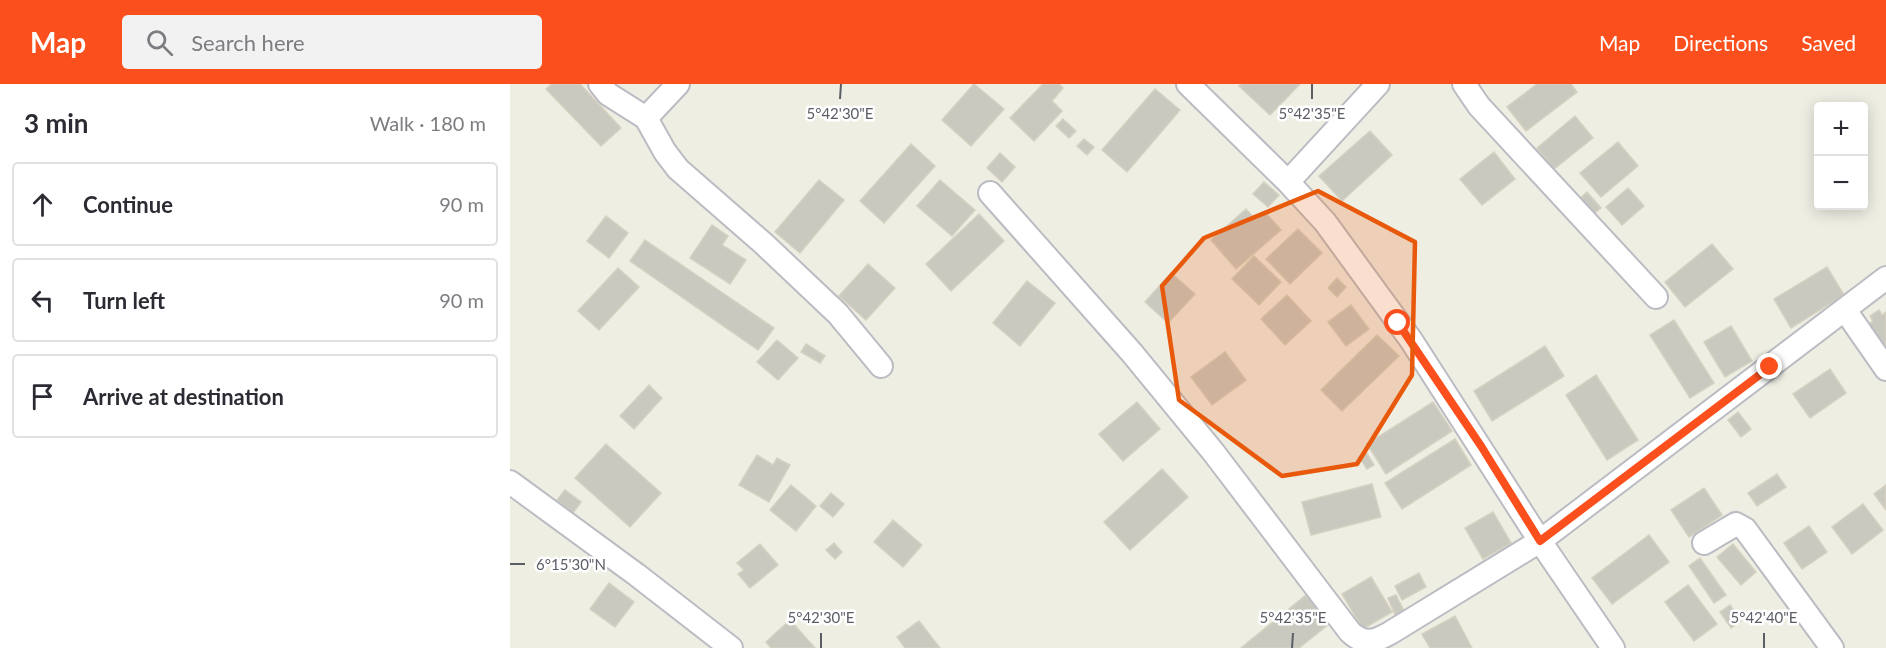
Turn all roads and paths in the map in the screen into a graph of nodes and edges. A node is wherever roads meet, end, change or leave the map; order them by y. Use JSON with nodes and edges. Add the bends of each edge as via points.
{"nodes":[{"id":1,"x":600,"y":84,"type":"edge"},
{"id":2,"x":678,"y":84,"type":"edge"},
{"id":3,"x":1188,"y":84,"type":"edge"},
{"id":4,"x":1378,"y":84,"type":"edge"},
{"id":5,"x":1464,"y":84,"type":"edge"},
{"id":6,"x":646,"y":118,"type":"junction"},
{"id":7,"x":1287,"y":182,"type":"junction"},
{"id":8,"x":990,"y":193,"type":"dead end"},
{"id":9,"x":1886,"y":278,"type":"edge"},
{"id":10,"x":1656,"y":297,"type":"dead end"},
{"id":11,"x":1845,"y":310,"type":"junction"},
{"id":12,"x":881,"y":366,"type":"dead end"},
{"id":13,"x":1886,"y":369,"type":"edge"},
{"id":14,"x":510,"y":482,"type":"edge"},
{"id":15,"x":1540,"y":541,"type":"junction"},
{"id":16,"x":1704,"y":543,"type":"dead end"},
{"id":17,"x":731,"y":648,"type":"edge"},
{"id":18,"x":1613,"y":648,"type":"edge"},
{"id":19,"x":1832,"y":648,"type":"edge"}],
"edges":[{"from":1,"to":6,"type":"street","via":[[608,94]]},
{"from":2,"to":6,"type":"street"},
{"from":3,"to":7,"type":"street"},
{"from":4,"to":7,"type":"street"},
{"from":5,"to":10,"type":"street","via":[[1479,106]]},
{"from":6,"to":12,"type":"street","via":[[678,169],[838,314]]},
{"from":7,"to":15,"type":"street","via":[[1325,222],[1411,340]]},
{"from":8,"to":15,"type":"street","via":[[1132,353],[1357,639],[1373,641],[1390,633]]},
{"from":9,"to":11,"type":"street"},
{"from":11,"to":13,"type":"street"},
{"from":11,"to":15,"type":"street"},
{"from":14,"to":17,"type":"street"},
{"from":15,"to":18,"type":"street"},
{"from":16,"to":19,"type":"street","via":[[1736,524],[1745,530]]}]}
